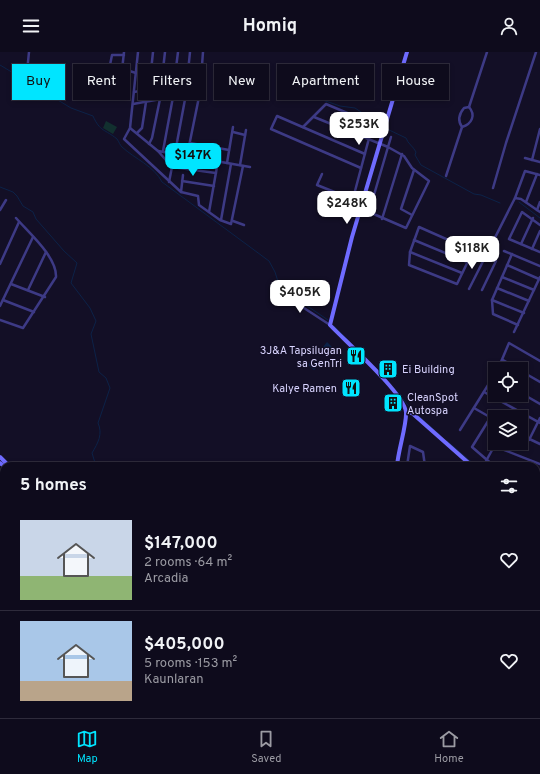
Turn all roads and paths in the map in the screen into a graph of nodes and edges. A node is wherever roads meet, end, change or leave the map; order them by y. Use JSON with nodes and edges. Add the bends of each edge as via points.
{"nodes":[{"id":1,"x":29,"y":52,"type":"edge"},
{"id":2,"x":138,"y":52,"type":"edge"},
{"id":3,"x":153,"y":52,"type":"edge"},
{"id":4,"x":165,"y":52,"type":"edge"},
{"id":5,"x":178,"y":52,"type":"edge"},
{"id":6,"x":190,"y":52,"type":"edge"},
{"id":7,"x":203,"y":52,"type":"edge"},
{"id":8,"x":407,"y":52,"type":"edge"},
{"id":9,"x":487,"y":52,"type":"edge"},
{"id":10,"x":536,"y":52,"type":"edge"},
{"id":11,"x":124,"y":54,"type":"edge"},
{"id":12,"x":28,"y":64,"type":"edge"},
{"id":13,"x":110,"y":64,"type":"edge"},
{"id":14,"x":123,"y":64,"type":"edge"},
{"id":15,"x":152,"y":64,"type":"edge"},
{"id":16,"x":164,"y":64,"type":"edge"},
{"id":17,"x":176,"y":64,"type":"edge"},
{"id":18,"x":189,"y":64,"type":"edge"},
{"id":19,"x":202,"y":64,"type":"edge"},
{"id":20,"x":130,"y":72,"type":"edge"},
{"id":21,"x":136,"y":73,"type":"junction"},
{"id":22,"x":138,"y":91,"type":"edge"},
{"id":23,"x":134,"y":92,"type":"junction"},
{"id":24,"x":155,"y":100,"type":"edge"},
{"id":25,"x":160,"y":100,"type":"edge"},
{"id":26,"x":172,"y":100,"type":"edge"},
{"id":27,"x":185,"y":100,"type":"edge"},
{"id":28,"x":198,"y":100,"type":"edge"},
{"id":29,"x":146,"y":102,"type":"junction"},
{"id":30,"x":133,"y":104,"type":"junction"},
{"id":31,"x":469,"y":107,"type":"junction"},
{"id":32,"x":314,"y":117,"type":"junction"},
{"id":33,"x":233,"y":127,"type":"dead end"},
{"id":34,"x":303,"y":127,"type":"junction"},
{"id":35,"x":462,"y":127,"type":"junction"},
{"id":36,"x":130,"y":128,"type":"junction"},
{"id":37,"x":540,"y":129,"type":"edge"},
{"id":38,"x":246,"y":130,"type":"dead end"},
{"id":39,"x":233,"y":132,"type":"junction"},
{"id":40,"x":137,"y":133,"type":"junction"},
{"id":41,"x":245,"y":135,"type":"junction"},
{"id":42,"x":392,"y":137,"type":"dead end"},
{"id":43,"x":369,"y":139,"type":"junction"},
{"id":44,"x":190,"y":143,"type":"junction"},
{"id":45,"x":379,"y":143,"type":"junction"},
{"id":46,"x":150,"y":144,"type":"junction"},
{"id":47,"x":388,"y":147,"type":"junction"},
{"id":48,"x":229,"y":150,"type":"junction"},
{"id":49,"x":158,"y":151,"type":"junction"},
{"id":50,"x":163,"y":152,"type":"junction"},
{"id":51,"x":175,"y":153,"type":"junction"},
{"id":52,"x":364,"y":154,"type":"junction"},
{"id":53,"x":402,"y":154,"type":"junction"},
{"id":54,"x":187,"y":156,"type":"junction"},
{"id":55,"x":525,"y":158,"type":"dead end"},
{"id":56,"x":532,"y":160,"type":"junction"},
{"id":57,"x":218,"y":161,"type":"junction"},
{"id":58,"x":540,"y":162,"type":"edge"},
{"id":59,"x":227,"y":163,"type":"junction"},
{"id":60,"x":231,"y":164,"type":"junction"},
{"id":61,"x":241,"y":165,"type":"junction"},
{"id":62,"x":172,"y":167,"type":"junction"},
{"id":63,"x":250,"y":167,"type":"dead end"},
{"id":64,"x":361,"y":168,"type":"junction"},
{"id":65,"x":414,"y":170,"type":"junction"},
{"id":66,"x":216,"y":173,"type":"junction"},
{"id":67,"x":322,"y":174,"type":"dead end"},
{"id":68,"x":539,"y":175,"type":"edge"},
{"id":69,"x":183,"y":176,"type":"dead end"},
{"id":70,"x":446,"y":176,"type":"dead end"},
{"id":71,"x":182,"y":181,"type":"junction"},
{"id":72,"x":169,"y":182,"type":"junction"},
{"id":73,"x":214,"y":186,"type":"junction"},
{"id":74,"x":493,"y":188,"type":"dead end"},
{"id":75,"x":355,"y":191,"type":"dead end"},
{"id":76,"x":180,"y":192,"type":"junction"},
{"id":77,"x":515,"y":198,"type":"junction"},
{"id":78,"x":6,"y":200,"type":"dead end"},
{"id":79,"x":526,"y":202,"type":"junction"},
{"id":80,"x":540,"y":202,"type":"edge"},
{"id":81,"x":362,"y":203,"type":"junction"},
{"id":82,"x":0,"y":210,"type":"edge"},
{"id":83,"x":537,"y":210,"type":"junction"},
{"id":84,"x":209,"y":212,"type":"junction"},
{"id":85,"x":540,"y":212,"type":"edge"},
{"id":86,"x":412,"y":215,"type":"junction"},
{"id":87,"x":16,"y":218,"type":"dead end"},
{"id":88,"x":533,"y":218,"type":"junction"},
{"id":89,"x":382,"y":219,"type":"junction"},
{"id":90,"x":220,"y":220,"type":"junction"},
{"id":91,"x":232,"y":221,"type":"junction"},
{"id":92,"x":20,"y":222,"type":"junction"},
{"id":93,"x":244,"y":225,"type":"dead end"},
{"id":94,"x":540,"y":225,"type":"edge"},
{"id":95,"x":540,"y":232,"type":"edge"},
{"id":96,"x":33,"y":237,"type":"junction"},
{"id":97,"x":414,"y":240,"type":"junction"},
{"id":98,"x":521,"y":244,"type":"junction"},
{"id":99,"x":532,"y":249,"type":"junction"},
{"id":100,"x":473,"y":251,"type":"junction"},
{"id":101,"x":504,"y":251,"type":"dead end"},
{"id":102,"x":46,"y":252,"type":"junction"},
{"id":103,"x":410,"y":252,"type":"junction"},
{"id":104,"x":540,"y":252,"type":"edge"},
{"id":105,"x":512,"y":254,"type":"junction"},
{"id":106,"x":485,"y":256,"type":"junction"},
{"id":107,"x":467,"y":262,"type":"junction"},
{"id":108,"x":0,"y":264,"type":"edge"},
{"id":109,"x":507,"y":265,"type":"junction"},
{"id":110,"x":540,"y":266,"type":"edge"},
{"id":111,"x":462,"y":273,"type":"junction"},
{"id":112,"x":502,"y":277,"type":"junction"},
{"id":113,"x":540,"y":278,"type":"edge"},
{"id":114,"x":11,"y":284,"type":"junction"},
{"id":115,"x":497,"y":288,"type":"junction"},
{"id":116,"x":469,"y":289,"type":"dead end"},
{"id":117,"x":28,"y":290,"type":"junction"},
{"id":118,"x":482,"y":290,"type":"dead end"},
{"id":119,"x":534,"y":290,"type":"junction"},
{"id":120,"x":278,"y":291,"type":"dead end"},
{"id":121,"x":45,"y":297,"type":"junction"},
{"id":122,"x":3,"y":300,"type":"junction"},
{"id":123,"x":492,"y":300,"type":"junction"},
{"id":124,"x":529,"y":302,"type":"junction"},
{"id":125,"x":0,"y":306,"type":"edge"},
{"id":126,"x":34,"y":312,"type":"junction"},
{"id":127,"x":524,"y":313,"type":"junction"},
{"id":128,"x":0,"y":320,"type":"edge"},
{"id":129,"x":518,"y":325,"type":"junction"},
{"id":130,"x":330,"y":326,"type":"junction"},
{"id":131,"x":514,"y":332,"type":"dead end"},
{"id":132,"x":503,"y":360,"type":"joint"},
{"id":133,"x":540,"y":361,"type":"edge"},
{"id":134,"x":506,"y":362,"type":"edge"},
{"id":135,"x":528,"y":375,"type":"edge"},
{"id":136,"x":540,"y":382,"type":"edge"},
{"id":137,"x":488,"y":386,"type":"edge"},
{"id":138,"x":484,"y":392,"type":"junction"},
{"id":139,"x":528,"y":396,"type":"edge"},
{"id":140,"x":540,"y":404,"type":"edge"},
{"id":141,"x":474,"y":408,"type":"junction"},
{"id":142,"x":406,"y":412,"type":"junction"},
{"id":143,"x":488,"y":417,"type":"edge"},
{"id":144,"x":540,"y":418,"type":"edge"},
{"id":145,"x":488,"y":421,"type":"edge"},
{"id":146,"x":539,"y":423,"type":"edge"},
{"id":147,"x":460,"y":430,"type":"dead end"},
{"id":148,"x":530,"y":440,"type":"joint"},
{"id":149,"x":540,"y":444,"type":"edge"},
{"id":150,"x":492,"y":450,"type":"edge"},
{"id":151,"x":507,"y":450,"type":"edge"},
{"id":152,"x":486,"y":461,"type":"joint"},
{"id":153,"x":398,"y":462,"type":"edge"},
{"id":154,"x":408,"y":462,"type":"edge"},
{"id":155,"x":424,"y":462,"type":"edge"},
{"id":156,"x":467,"y":462,"type":"edge"},
{"id":157,"x":535,"y":462,"type":"edge"}],
"edges":[{"from":1,"to":12,"type":"street"},
{"from":2,"to":21,"type":"street"},
{"from":3,"to":15,"type":"street"},
{"from":4,"to":16,"type":"street"},
{"from":5,"to":17,"type":"street"},
{"from":6,"to":18,"type":"street"},
{"from":7,"to":19,"type":"street"},
{"from":8,"to":45,"type":"street"},
{"from":9,"to":31,"type":"street"},
{"from":10,"to":74,"type":"street"},
{"from":11,"to":13,"type":"street","via":[[111,56]]},
{"from":11,"to":14,"type":"street"},
{"from":20,"to":21,"type":"street"},
{"from":21,"to":23,"type":"street"},
{"from":22,"to":23,"type":"street"},
{"from":23,"to":30,"type":"street"},
{"from":24,"to":29,"type":"street"},
{"from":25,"to":46,"type":"street"},
{"from":26,"to":50,"type":"street"},
{"from":27,"to":51,"type":"street"},
{"from":28,"to":44,"type":"street"},
{"from":29,"to":30,"type":"street"},
{"from":29,"to":40,"type":"street","via":[[142,128]]},
{"from":30,"to":36,"type":"street"},
{"from":31,"to":35,"type":"street","via":[[464,108],[460,115],[459,122]]},
{"from":31,"to":35,"type":"street","via":[[473,114],[472,120]]},
{"from":32,"to":34,"type":"street"},
{"from":32,"to":43,"type":"street"},
{"from":32,"to":43,"type":"street","via":[[326,104],[352,115],[372,128]]},
{"from":33,"to":39,"type":"street"},
{"from":34,"to":52,"type":"street"},
{"from":34,"to":64,"type":"street","via":[[277,116],[271,129]]},
{"from":35,"to":70,"type":"street"},
{"from":36,"to":40,"type":"street"},
{"from":36,"to":72,"type":"street","via":[[124,139]]},
{"from":37,"to":56,"type":"street"},
{"from":38,"to":41,"type":"street"},
{"from":39,"to":41,"type":"street"},
{"from":39,"to":48,"type":"street"},
{"from":40,"to":46,"type":"street"},
{"from":41,"to":61,"type":"street"},
{"from":42,"to":47,"type":"street"},
{"from":43,"to":45,"type":"street"},
{"from":43,"to":52,"type":"street"},
{"from":44,"to":48,"type":"street"},
{"from":44,"to":54,"type":"street"},
{"from":45,"to":47,"type":"street"},
{"from":45,"to":81,"type":"street"},
{"from":46,"to":49,"type":"street"},
{"from":47,"to":53,"type":"street"},
{"from":47,"to":89,"type":"street","via":[[369,212]]},
{"from":48,"to":59,"type":"street"},
{"from":49,"to":50,"type":"street"},
{"from":49,"to":62,"type":"street"},
{"from":50,"to":51,"type":"street"},
{"from":51,"to":54,"type":"street"},
{"from":52,"to":64,"type":"street"},
{"from":53,"to":65,"type":"street"},
{"from":53,"to":89,"type":"street"},
{"from":54,"to":57,"type":"street"},
{"from":55,"to":56,"type":"street"},
{"from":56,"to":58,"type":"street"},
{"from":57,"to":59,"type":"street"},
{"from":57,"to":66,"type":"street"},
{"from":59,"to":60,"type":"street"},
{"from":60,"to":61,"type":"street"},
{"from":60,"to":90,"type":"street"},
{"from":61,"to":63,"type":"street"},
{"from":61,"to":91,"type":"street"},
{"from":62,"to":66,"type":"street"},
{"from":62,"to":72,"type":"street"},
{"from":64,"to":75,"type":"street"},
{"from":65,"to":86,"type":"street","via":[[401,209]]},
{"from":65,"to":86,"type":"street","via":[[429,181]]},
{"from":66,"to":73,"type":"street"},
{"from":67,"to":81,"type":"street","via":[[317,185]]},
{"from":68,"to":77,"type":"street","via":[[525,171]]},
{"from":68,"to":79,"type":"street"},
{"from":69,"to":71,"type":"street"},
{"from":71,"to":73,"type":"street"},
{"from":71,"to":76,"type":"street"},
{"from":72,"to":76,"type":"street"},
{"from":73,"to":84,"type":"street"},
{"from":76,"to":84,"type":"street","via":[[198,196],[198,204]]},
{"from":77,"to":79,"type":"street"},
{"from":77,"to":106,"type":"street"},
{"from":78,"to":82,"type":"street"},
{"from":79,"to":83,"type":"street"},
{"from":80,"to":83,"type":"street"},
{"from":81,"to":130,"type":"street"},
{"from":83,"to":85,"type":"street"},
{"from":84,"to":90,"type":"street"},
{"from":86,"to":89,"type":"street","via":[[407,228]]},
{"from":87,"to":92,"type":"street"},
{"from":88,"to":94,"type":"street"},
{"from":88,"to":98,"type":"street"},
{"from":88,"to":98,"type":"street","via":[[522,212],[509,239]]},
{"from":90,"to":91,"type":"street","via":[[231,224]]},
{"from":91,"to":93,"type":"street"},
{"from":92,"to":96,"type":"street"},
{"from":92,"to":108,"type":"street"},
{"from":95,"to":99,"type":"street"},
{"from":96,"to":102,"type":"street"},
{"from":96,"to":114,"type":"street"},
{"from":97,"to":100,"type":"street","via":[[419,227]]},
{"from":97,"to":103,"type":"street"},
{"from":97,"to":107,"type":"street"},
{"from":98,"to":99,"type":"street"},
{"from":99,"to":104,"type":"street"},
{"from":100,"to":106,"type":"street"},
{"from":100,"to":107,"type":"street"},
{"from":101,"to":105,"type":"street"},
{"from":102,"to":117,"type":"street"},
{"from":102,"to":121,"type":"street","via":[[57,272]]},
{"from":103,"to":111,"type":"street"},
{"from":103,"to":111,"type":"street","via":[[409,265],[457,284]]},
{"from":105,"to":109,"type":"street"},
{"from":105,"to":110,"type":"street"},
{"from":106,"to":116,"type":"street"},
{"from":106,"to":118,"type":"street","via":[[496,261]]},
{"from":107,"to":111,"type":"street"},
{"from":109,"to":112,"type":"street"},
{"from":109,"to":113,"type":"street"},
{"from":112,"to":115,"type":"street"},
{"from":112,"to":119,"type":"street"},
{"from":113,"to":119,"type":"street"},
{"from":114,"to":117,"type":"street"},
{"from":114,"to":122,"type":"street"},
{"from":115,"to":123,"type":"street"},
{"from":115,"to":124,"type":"street"},
{"from":117,"to":121,"type":"street"},
{"from":119,"to":124,"type":"street"},
{"from":120,"to":130,"type":"street"},
{"from":121,"to":126,"type":"street"},
{"from":122,"to":125,"type":"street"},
{"from":122,"to":126,"type":"street"},
{"from":123,"to":127,"type":"street"},
{"from":123,"to":129,"type":"street","via":[[493,314]]},
{"from":124,"to":127,"type":"street"},
{"from":126,"to":128,"type":"street","via":[[24,328]]},
{"from":127,"to":129,"type":"street"},
{"from":129,"to":131,"type":"street"},
{"from":130,"to":142,"type":"street","via":[[382,378],[403,404]]},
{"from":132,"to":133,"type":"street","via":[[509,343]]},
{"from":132,"to":134,"type":"street"},
{"from":135,"to":136,"type":"street"},
{"from":137,"to":138,"type":"street"},
{"from":138,"to":141,"type":"street"},
{"from":138,"to":146,"type":"street"},
{"from":139,"to":140,"type":"street"},
{"from":141,"to":143,"type":"street"},
{"from":141,"to":147,"type":"street"},
{"from":142,"to":153,"type":"street"},
{"from":142,"to":156,"type":"street","via":[[412,413]]},
{"from":144,"to":146,"type":"street"},
{"from":145,"to":152,"type":"street","via":[[472,448]]},
{"from":146,"to":148,"type":"street"},
{"from":148,"to":149,"type":"street"},
{"from":150,"to":152,"type":"street"},
{"from":151,"to":157,"type":"street"},
{"from":154,"to":155,"type":"street","via":[[410,446],[423,452]]}]}
